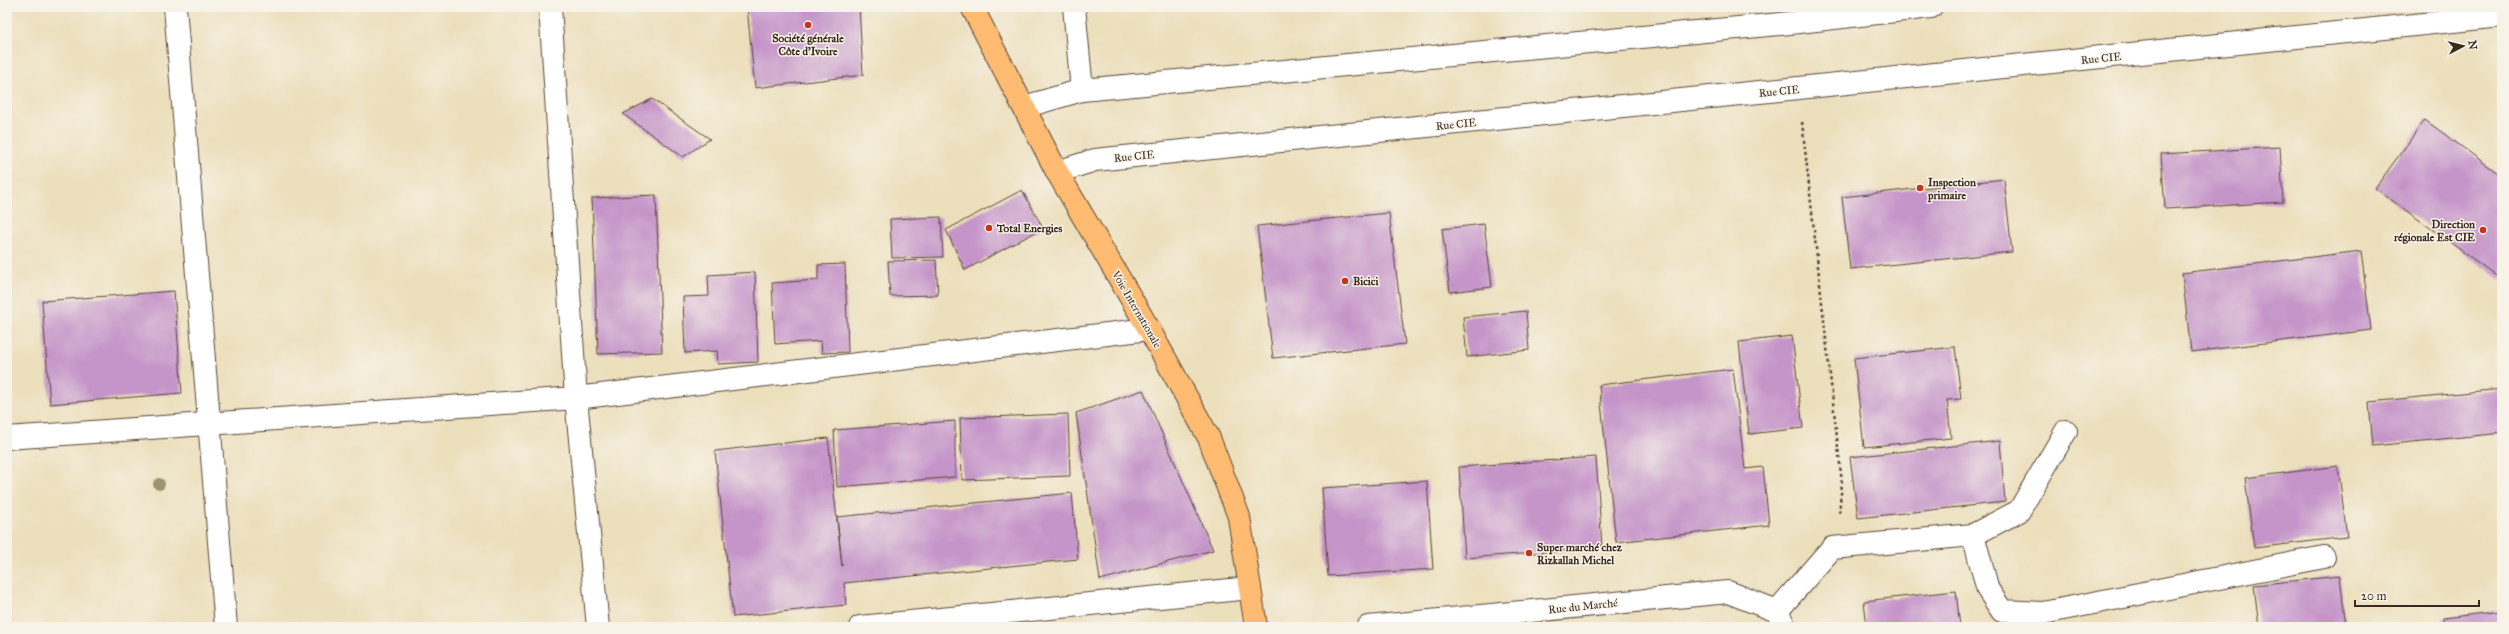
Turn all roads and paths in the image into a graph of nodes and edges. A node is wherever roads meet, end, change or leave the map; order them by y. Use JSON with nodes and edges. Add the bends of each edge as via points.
{"nodes":[{"id":1,"x":176,"y":7,"type":"edge"},
{"id":2,"x":550,"y":7,"type":"edge"},
{"id":3,"x":972,"y":7,"type":"edge"},
{"id":4,"x":1074,"y":7,"type":"edge"},
{"id":5,"x":1931,"y":7,"type":"edge"},
{"id":6,"x":1789,"y":15,"type":"edge"},
{"id":7,"x":2502,"y":16,"type":"edge"},
{"id":8,"x":1798,"y":89,"type":"junction"},
{"id":9,"x":1082,"y":90,"type":"junction"},
{"id":10,"x":1024,"y":107,"type":"junction"},
{"id":11,"x":1057,"y":172,"type":"junction"},
{"id":12,"x":1149,"y":329,"type":"junction"},
{"id":13,"x":576,"y":398,"type":"junction"},
{"id":14,"x":210,"y":423,"type":"junction"},
{"id":15,"x":2066,"y":431,"type":"dead end"},
{"id":16,"x":7,"y":438,"type":"edge"},
{"id":17,"x":1974,"y":534,"type":"junction"},
{"id":18,"x":1832,"y":548,"type":"junction"},
{"id":19,"x":2324,"y":557,"type":"dead end"},
{"id":20,"x":1250,"y":588,"type":"junction"},
{"id":21,"x":1781,"y":619,"type":"edge"},
{"id":22,"x":226,"y":627,"type":"edge"},
{"id":23,"x":598,"y":627,"type":"edge"},
{"id":24,"x":860,"y":627,"type":"edge"},
{"id":25,"x":1256,"y":627,"type":"edge"},
{"id":26,"x":1368,"y":627,"type":"edge"}],
"edges":[{"from":1,"to":14,"type":"street"},
{"from":2,"to":13,"type":"street"},
{"from":3,"to":10,"type":"main road","name":"Voie Internationale"},
{"from":4,"to":9,"type":"street"},
{"from":5,"to":6,"type":"street"},
{"from":6,"to":9,"type":"street"},
{"from":7,"to":8,"type":"street","name":"Rue CIE"},
{"from":8,"to":11,"type":"street","name":"Rue CIE","via":[[1095,160]]},
{"from":8,"to":18,"type":"path","via":[[1842,483],[1842,498]]},
{"from":9,"to":10,"type":"street"},
{"from":10,"to":11,"type":"main road","name":"Voie Internationale"},
{"from":11,"to":12,"type":"main road","name":"Voie Internationale"},
{"from":12,"to":13,"type":"street"},
{"from":12,"to":20,"type":"main road","name":"Voie Internationale","via":[[1209,438],[1239,517]]},
{"from":13,"to":14,"type":"street"},
{"from":13,"to":23,"type":"street"},
{"from":14,"to":16,"type":"street"},
{"from":14,"to":22,"type":"street"},
{"from":15,"to":17,"type":"street","via":[[2019,511]]},
{"from":17,"to":18,"type":"street"},
{"from":17,"to":19,"type":"street","via":[[1988,590],[2002,611],[2043,613]]},
{"from":18,"to":21,"type":"street"},
{"from":20,"to":24,"type":"street"},
{"from":20,"to":25,"type":"main road","name":"Voie Internationale"},
{"from":21,"to":26,"type":"street","name":"Rue du Marché","via":[[1728,592]]}]}
